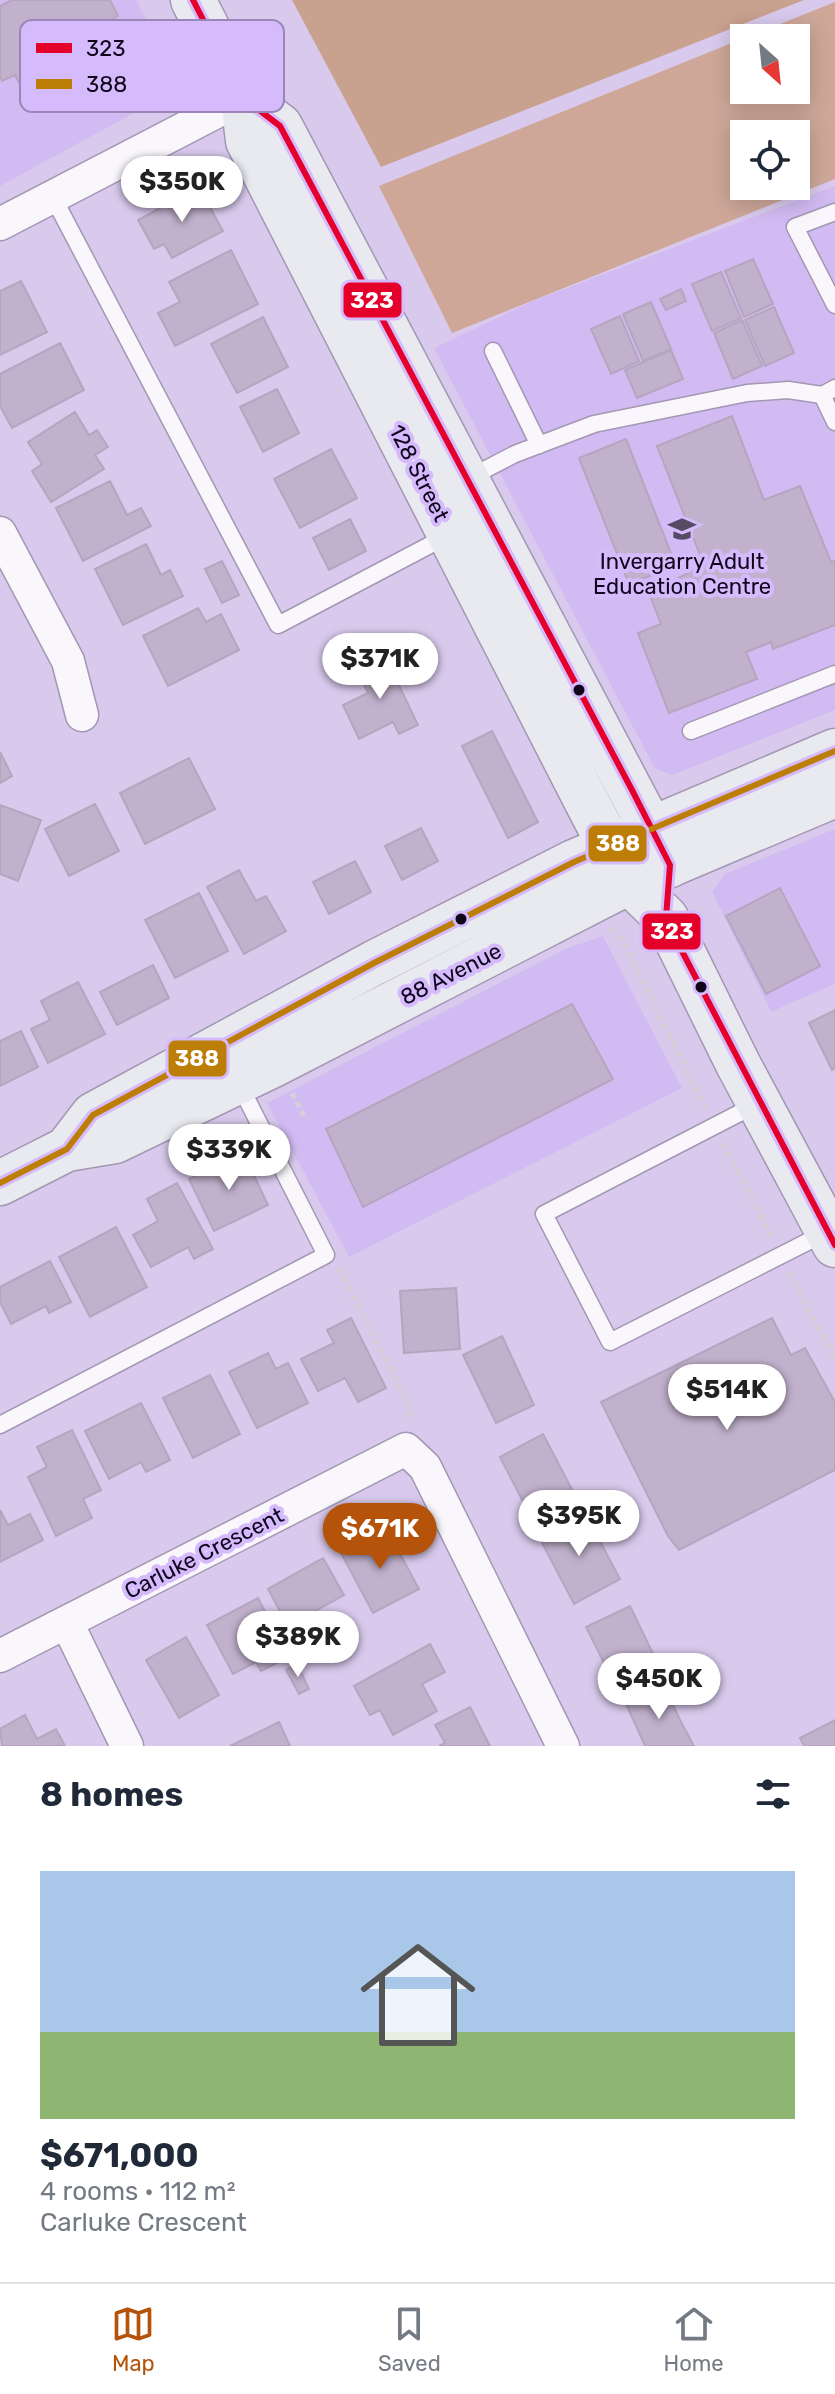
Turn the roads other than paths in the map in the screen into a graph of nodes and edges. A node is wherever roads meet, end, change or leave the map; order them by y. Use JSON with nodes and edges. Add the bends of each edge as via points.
{"nodes":[{"id":1,"x":193,"y":0,"type":"edge"},
{"id":2,"x":203,"y":20,"type":"edge"},
{"id":3,"x":216,"y":112,"type":"edge"},
{"id":4,"x":245,"y":112,"type":"edge"},
{"id":5,"x":262,"y":112,"type":"edge"},
{"id":6,"x":53,"y":197,"type":"junction"},
{"id":7,"x":835,"y":212,"type":"edge"},
{"id":8,"x":0,"y":224,"type":"edge"},
{"id":9,"x":835,"y":305,"type":"edge"},
{"id":10,"x":493,"y":351,"type":"dead end"},
{"id":11,"x":828,"y":391,"type":"edge"},
{"id":12,"x":835,"y":422,"type":"edge"},
{"id":13,"x":539,"y":445,"type":"junction"},
{"id":14,"x":467,"y":479,"type":"junction"},
{"id":15,"x":0,"y":533,"type":"edge"},
{"id":16,"x":450,"y":534,"type":"junction"},
{"id":17,"x":835,"y":674,"type":"edge"},
{"id":18,"x":82,"y":715,"type":"dead end"},
{"id":19,"x":691,"y":731,"type":"dead end"},
{"id":20,"x":835,"y":751,"type":"edge"},
{"id":21,"x":835,"y":795,"type":"edge"},
{"id":22,"x":660,"y":846,"type":"junction"},
{"id":23,"x":620,"y":864,"type":"junction"},
{"id":24,"x":666,"y":918,"type":"junction"},
{"id":25,"x":238,"y":1081,"type":"junction"},
{"id":26,"x":759,"y":1103,"type":"junction"},
{"id":27,"x":67,"y":1149,"type":"junction"},
{"id":28,"x":0,"y":1183,"type":"edge"},
{"id":29,"x":833,"y":1235,"type":"edge"},
{"id":30,"x":0,"y":1425,"type":"edge"},
{"id":31,"x":67,"y":1623,"type":"junction"},
{"id":32,"x":0,"y":1656,"type":"edge"},
{"id":33,"x":127,"y":1746,"type":"edge"},
{"id":34,"x":563,"y":1746,"type":"edge"}],
"edges":[{"from":1,"to":2,"type":"main road","name":"128 Street"},
{"from":3,"to":6,"type":"street"},
{"from":4,"to":16,"type":"main road","name":"128 Street","via":[[248,141]]},
{"from":5,"to":14,"type":"main road","name":"128 Street","via":[[280,126]]},
{"from":6,"to":8,"type":"street"},
{"from":6,"to":16,"type":"lane","via":[[278,625]]},
{"from":7,"to":9,"type":"lane","via":[[795,227]]},
{"from":10,"to":13,"type":"lane"},
{"from":11,"to":12,"type":"lane"},
{"from":11,"to":13,"type":"lane","via":[[747,393],[594,424]]},
{"from":13,"to":14,"type":"lane"},
{"from":14,"to":22,"type":"main road","name":"128 Street"},
{"from":15,"to":18,"type":"street","via":[[68,661]]},
{"from":16,"to":23,"type":"main road","name":"128 Street"},
{"from":17,"to":19,"type":"lane"},
{"from":20,"to":22,"type":"main road","name":"88 Avenue"},
{"from":21,"to":22,"type":"main road","name":"88 Avenue"},
{"from":22,"to":23,"type":"main road","name":"88 Avenue"},
{"from":22,"to":24,"type":"main road"},
{"from":23,"to":24,"type":"main road","name":"128 Street"},
{"from":23,"to":25,"type":"main road","name":"88 Avenue"},
{"from":23,"to":27,"type":"main road","name":"88 Avenue","via":[[374,963],[93,1115]]},
{"from":24,"to":26,"type":"main road","name":"128 Street"},
{"from":25,"to":27,"type":"main road","name":"88 Avenue","via":[[115,1141]]},
{"from":25,"to":30,"type":"lane","via":[[326,1255]]},
{"from":26,"to":29,"type":"main road","name":"128 Street"},
{"from":26,"to":29,"type":"lane","via":[[544,1214],[610,1342]]},
{"from":27,"to":28,"type":"main road","name":"88 Avenue"},
{"from":31,"to":32,"type":"street","name":"Carluke Crescent"},
{"from":31,"to":33,"type":"street"},
{"from":31,"to":34,"type":"street","name":"Carluke Crescent","via":[[406,1449],[425,1467]]}]}
